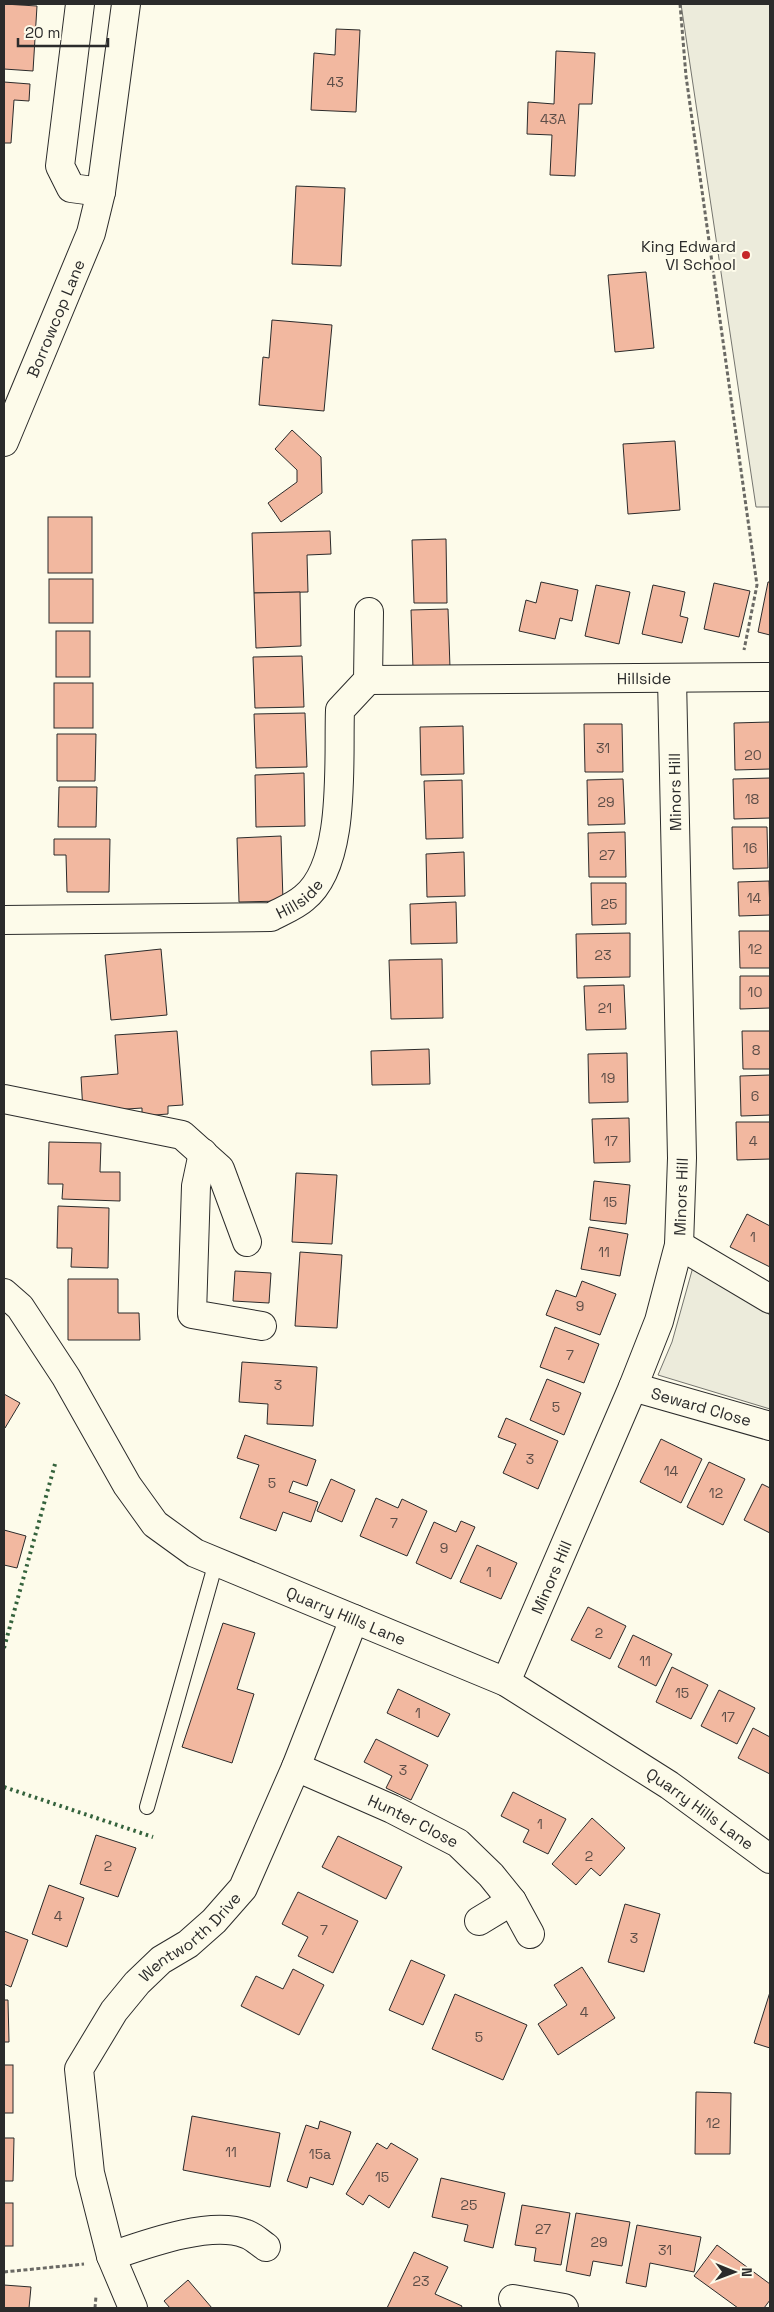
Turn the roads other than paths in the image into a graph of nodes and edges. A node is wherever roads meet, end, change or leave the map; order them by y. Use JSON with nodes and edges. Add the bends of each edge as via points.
{"nodes":[{"id":1,"x":80,"y":4,"type":"edge"},
{"id":2,"x":126,"y":4,"type":"edge"},
{"id":3,"x":100,"y":192,"type":"junction"},
{"id":4,"x":4,"y":442,"type":"edge"},
{"id":5,"x":369,"y":612,"type":"dead end"},
{"id":6,"x":770,"y":677,"type":"edge"},
{"id":7,"x":672,"y":678,"type":"junction"},
{"id":8,"x":368,"y":680,"type":"junction"},
{"id":9,"x":4,"y":920,"type":"edge"},
{"id":10,"x":4,"y":1099,"type":"edge"},
{"id":11,"x":203,"y":1153,"type":"junction"},
{"id":12,"x":247,"y":1242,"type":"dead end"},
{"id":13,"x":679,"y":1245,"type":"junction"},
{"id":14,"x":4,"y":1293,"type":"edge"},
{"id":15,"x":770,"y":1299,"type":"edge"},
{"id":16,"x":262,"y":1326,"type":"dead end"},
{"id":17,"x":633,"y":1387,"type":"junction"},
{"id":18,"x":770,"y":1426,"type":"edge"},
{"id":19,"x":216,"y":1562,"type":"junction"},
{"id":20,"x":354,"y":1619,"type":"junction"},
{"id":21,"x":506,"y":1682,"type":"junction"},
{"id":22,"x":296,"y":1767,"type":"junction"},
{"id":23,"x":147,"y":1807,"type":"dead end"},
{"id":24,"x":770,"y":1859,"type":"edge"},
{"id":25,"x":512,"y":1901,"type":"junction"},
{"id":26,"x":479,"y":1921,"type":"dead end"},
{"id":27,"x":530,"y":1934,"type":"dead end"},
{"id":28,"x":266,"y":2247,"type":"dead end"},
{"id":29,"x":99,"y":2259,"type":"junction"},
{"id":30,"x":513,"y":2299,"type":"dead end"},
{"id":31,"x":133,"y":2308,"type":"edge"},
{"id":32,"x":563,"y":2308,"type":"edge"}],
"edges":[{"from":1,"to":3,"type":"street","via":[[60,166],[71,188]]},
{"from":2,"to":3,"type":"street","name":"Borrowcop Lane"},
{"from":3,"to":4,"type":"street","name":"Borrowcop Lane","via":[[91,233]]},
{"from":5,"to":8,"type":"street"},
{"from":6,"to":7,"type":"street","name":"Hillside"},
{"from":7,"to":8,"type":"street","name":"Hillside"},
{"from":7,"to":13,"type":"street","name":"Minors Hill","via":[[682,1158]]},
{"from":8,"to":9,"type":"street","name":"Hillside","via":[[340,710],[335,838],[319,881],[305,898],[271,918]]},
{"from":10,"to":11,"type":"street","via":[[182,1135]]},
{"from":11,"to":12,"type":"street","via":[[220,1169]]},
{"from":11,"to":16,"type":"street","via":[[196,1186],[192,1314]]},
{"from":13,"to":15,"type":"street"},
{"from":13,"to":17,"type":"street","name":"Minors Hill","via":[[659,1321]]},
{"from":14,"to":19,"type":"street","name":"Quarry Hills Lane","via":[[20,1307],[155,1524],[195,1553]]},
{"from":17,"to":18,"type":"street","name":"Seward Close"},
{"from":17,"to":21,"type":"street","name":"Minors Hill"},
{"from":19,"to":20,"type":"street","name":"Quarry Hills Lane"},
{"from":19,"to":23,"type":"lane"},
{"from":20,"to":21,"type":"street","name":"Quarry Hills Lane"},
{"from":20,"to":22,"type":"street","name":"Wentworth Drive"},
{"from":21,"to":24,"type":"street","name":"Quarry Hills Lane","via":[[669,1785]]},
{"from":22,"to":25,"type":"street","name":"Hunter Close","via":[[392,1809],[458,1843]]},
{"from":22,"to":29,"type":"street","name":"Wentworth Drive","via":[[243,1888],[214,1921],[188,1944],[161,1960],[137,1983],[114,2011],[79,2069]]},
{"from":25,"to":26,"type":"street"},
{"from":25,"to":27,"type":"street","name":"Hunter Close"},
{"from":28,"to":29,"type":"street","via":[[246,2234],[212,2229],[159,2240]]},
{"from":29,"to":31,"type":"street","name":"Wentworth Drive"},
{"from":30,"to":32,"type":"street"}]}
